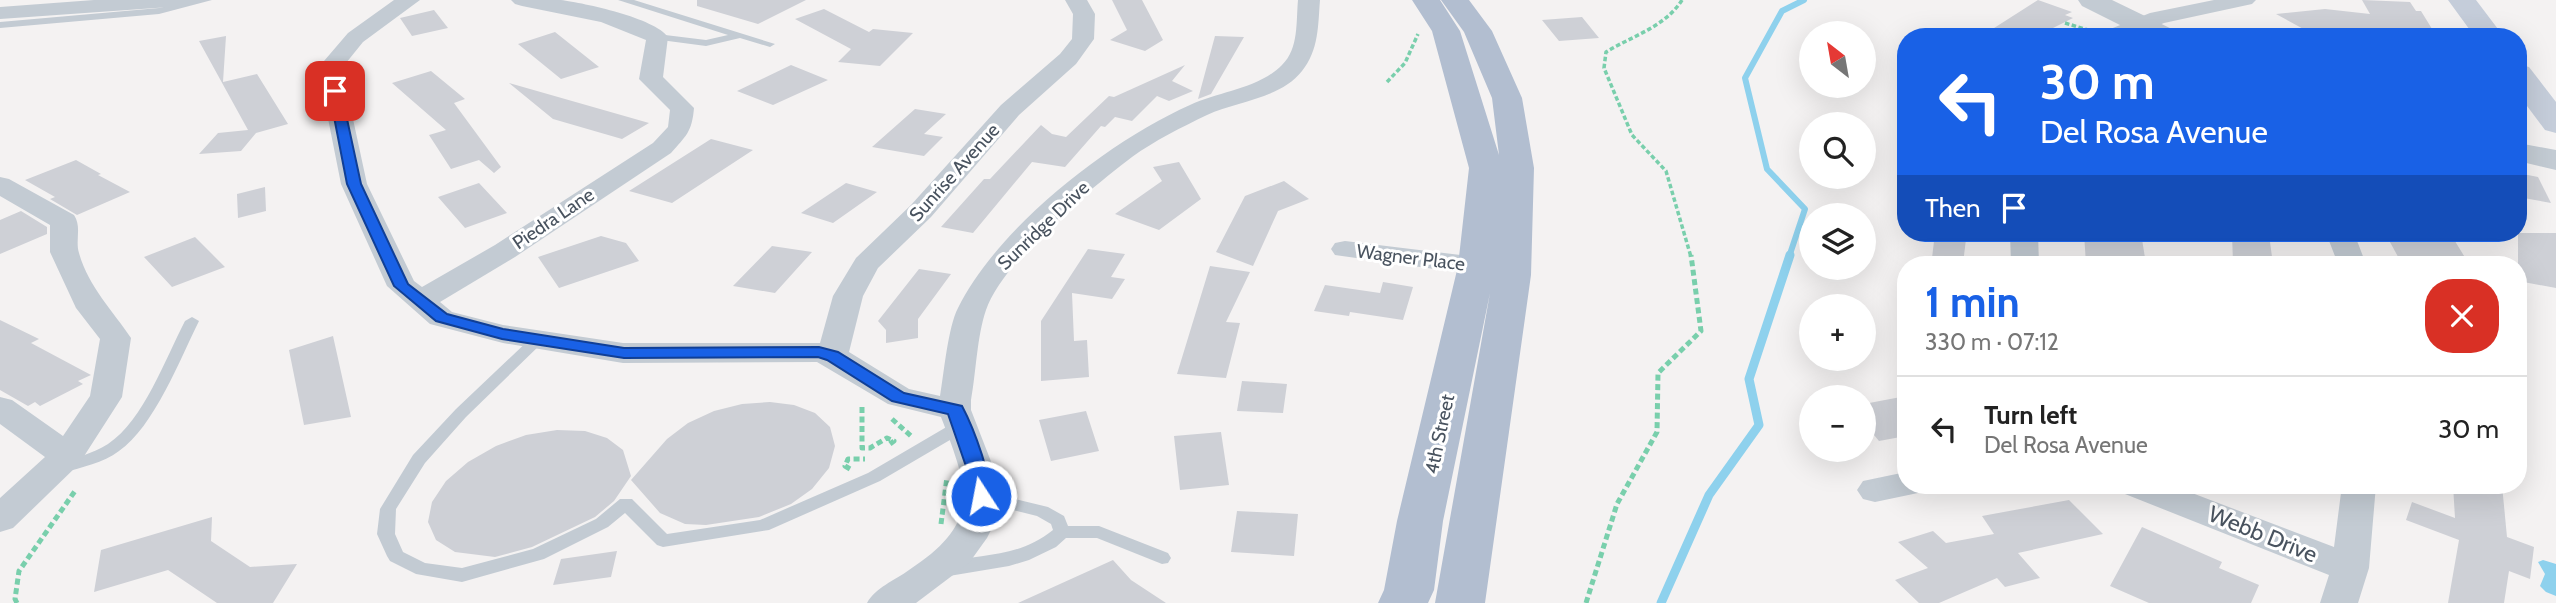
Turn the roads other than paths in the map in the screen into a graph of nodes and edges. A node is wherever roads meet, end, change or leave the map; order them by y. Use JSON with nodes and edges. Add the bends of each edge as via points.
{"nodes":[{"id":1,"x":184,"y":0,"type":"edge"},
{"id":2,"x":207,"y":0,"type":"edge"},
{"id":3,"x":409,"y":0,"type":"edge"},
{"id":4,"x":522,"y":0,"type":"edge"},
{"id":5,"x":623,"y":0,"type":"edge"},
{"id":6,"x":1076,"y":0,"type":"edge"},
{"id":7,"x":1309,"y":0,"type":"edge"},
{"id":8,"x":1455,"y":0,"type":"edge"},
{"id":9,"x":2091,"y":0,"type":"edge"},
{"id":10,"x":2245,"y":0,"type":"edge"},
{"id":11,"x":2462,"y":0,"type":"edge"},
{"id":12,"x":0,"y":13,"type":"edge"},
{"id":13,"x":1423,"y":15,"type":"edge"},
{"id":14,"x":2140,"y":24,"type":"junction"},
{"id":15,"x":0,"y":25,"type":"edge"},
{"id":16,"x":2131,"y":28,"type":"edge"},
{"id":17,"x":2148,"y":28,"type":"edge"},
{"id":18,"x":2483,"y":28,"type":"edge"},
{"id":19,"x":741,"y":35,"type":"junction"},
{"id":20,"x":657,"y":37,"type":"junction"},
{"id":21,"x":770,"y":44,"type":"dead end"},
{"id":22,"x":2527,"y":85,"type":"edge"},
{"id":23,"x":2556,"y":123,"type":"edge"},
{"id":24,"x":2527,"y":154,"type":"edge"},
{"id":25,"x":2556,"y":160,"type":"edge"},
{"id":26,"x":0,"y":185,"type":"edge"},
{"id":27,"x":1345,"y":249,"type":"dead end"},
{"id":28,"x":1494,"y":271,"type":"junction"},
{"id":29,"x":420,"y":301,"type":"junction"},
{"id":30,"x":192,"y":321,"type":"dead end"},
{"id":31,"x":537,"y":340,"type":"junction"},
{"id":32,"x":832,"y":356,"type":"junction"},
{"id":33,"x":0,"y":408,"type":"edge"},
{"id":34,"x":958,"y":418,"type":"junction"},
{"id":35,"x":65,"y":472,"type":"junction"},
{"id":36,"x":2160,"y":494,"type":"edge"},
{"id":37,"x":2358,"y":494,"type":"edge"},
{"id":38,"x":981,"y":496,"type":"junction"},
{"id":39,"x":0,"y":519,"type":"edge"},
{"id":40,"x":1062,"y":532,"type":"junction"},
{"id":41,"x":1162,"y":558,"type":"dead end"},
{"id":42,"x":2350,"y":568,"type":"junction"},
{"id":43,"x":937,"y":571,"type":"junction"},
{"id":44,"x":886,"y":603,"type":"edge"},
{"id":45,"x":1403,"y":603,"type":"edge"},
{"id":46,"x":1460,"y":603,"type":"edge"},
{"id":47,"x":2339,"y":603,"type":"edge"}],
"edges":[{"from":1,"to":12,"type":"street"},
{"from":2,"to":15,"type":"lane","via":[[159,11]]},
{"from":3,"to":29,"type":"street","via":[[371,23],[341,50],[330,68],[354,184],[402,286]]},
{"from":4,"to":20,"type":"street","via":[[585,12]]},
{"from":5,"to":19,"type":"lane"},
{"from":6,"to":32,"type":"street","name":"Sunrise Avenue","via":[[1084,13],[1083,39],[866,264],[848,296]]},
{"from":7,"to":34,"type":"street","name":"Sunridge Drive","via":[[1305,47],[1293,68],[1278,80],[1200,109],[1125,150],[1052,210],[996,268],[971,310],[955,400]]},
{"from":8,"to":28,"type":"main road","via":[[1478,31],[1507,98],[1517,168]]},
{"from":9,"to":14,"type":"street"},
{"from":10,"to":14,"type":"street"},
{"from":11,"to":18,"type":"main road"},
{"from":13,"to":28,"type":"main road","via":[[1446,31],[1486,168]]},
{"from":14,"to":16,"type":"street"},
{"from":14,"to":17,"type":"street"},
{"from":19,"to":20,"type":"lane","via":[[706,43]]},
{"from":19,"to":21,"type":"lane"},
{"from":20,"to":29,"type":"street","name":"Piedra Lane","via":[[651,79],[682,108],[680,128],[662,148]]},
{"from":22,"to":23,"type":"main road"},
{"from":24,"to":25,"type":"street"},
{"from":26,"to":35,"type":"street","via":[[64,221],[64,252],[91,309],[116,338],[106,397]]},
{"from":27,"to":28,"type":"street","name":"Wagner Place"},
{"from":28,"to":45,"type":"main road","name":"4th Street","via":[[1420,521]]},
{"from":28,"to":46,"type":"main road"},
{"from":29,"to":31,"type":"street","via":[[441,318]]},
{"from":30,"to":35,"type":"lane","via":[[126,437]]},
{"from":31,"to":32,"type":"street","via":[[624,353],[819,352]]},
{"from":31,"to":34,"type":"lane","via":[[419,458],[388,509],[386,534],[396,556],[422,569],[462,575],[538,554],[602,523],[626,503],[663,541],[763,526],[874,477]]},
{"from":32,"to":34,"type":"street","via":[[899,397]]},
{"from":33,"to":35,"type":"street"},
{"from":34,"to":38,"type":"street","name":"Sunridge Drive","via":[[980,478]]},
{"from":35,"to":39,"type":"street"},
{"from":36,"to":42,"type":"street","name":"Webb Drive"},
{"from":37,"to":42,"type":"street"},
{"from":38,"to":40,"type":"lane","via":[[1042,512],[1058,520]]},
{"from":38,"to":43,"type":"street","name":"Sunridge Drive","via":[[981,513],[963,548]]},
{"from":40,"to":41,"type":"lane","via":[[1099,532]]},
{"from":40,"to":43,"type":"lane","via":[[1021,559]]},
{"from":42,"to":47,"type":"street"},
{"from":43,"to":44,"type":"street","name":"Sunridge Drive"}]}
